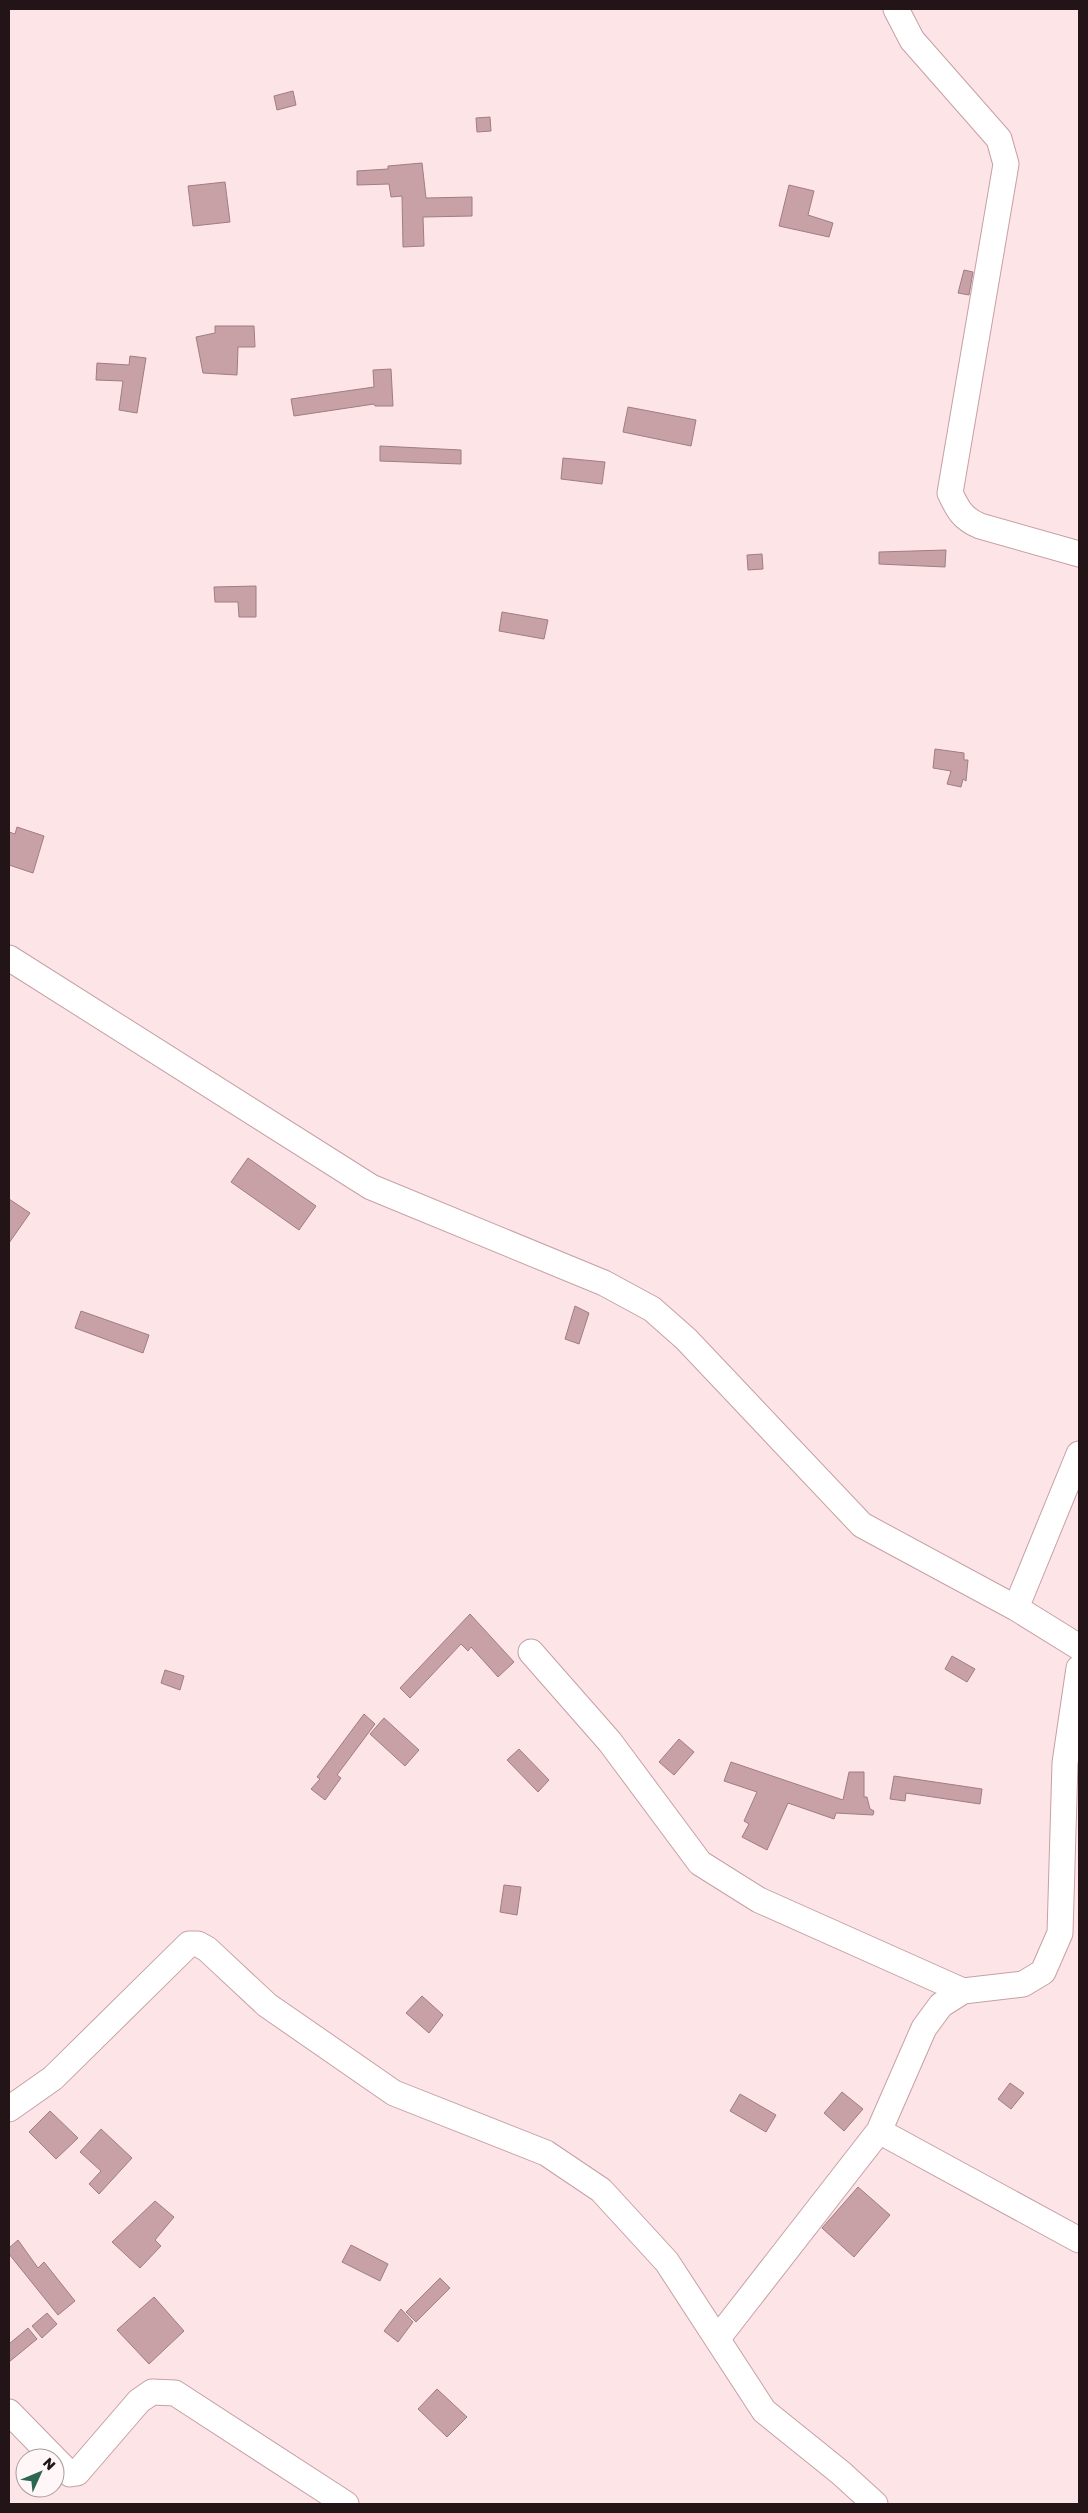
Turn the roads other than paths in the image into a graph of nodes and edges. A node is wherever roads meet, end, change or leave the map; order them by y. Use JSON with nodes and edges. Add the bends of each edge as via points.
{"nodes":[{"id":1,"x":896,"y":9,"type":"edge"},
{"id":2,"x":1079,"y":554,"type":"edge"},
{"id":3,"x":9,"y":958,"type":"edge"},
{"id":4,"x":1079,"y":1454,"type":"edge"},
{"id":5,"x":1016,"y":1608,"type":"junction"},
{"id":6,"x":1079,"y":1647,"type":"edge"},
{"id":7,"x":531,"y":1652,"type":"dead end"},
{"id":8,"x":1079,"y":1668,"type":"edge"},
{"id":9,"x":963,"y":1991,"type":"junction"},
{"id":10,"x":9,"y":2109,"type":"edge"},
{"id":11,"x":879,"y":2131,"type":"junction"},
{"id":12,"x":1079,"y":2240,"type":"edge"},
{"id":13,"x":718,"y":2338,"type":"junction"},
{"id":14,"x":9,"y":2412,"type":"edge"},
{"id":15,"x":43,"y":2448,"type":"edge"},
{"id":16,"x":65,"y":2469,"type":"edge"},
{"id":17,"x":346,"y":2504,"type":"edge"},
{"id":18,"x":875,"y":2504,"type":"edge"}],
"edges":[{"from":1,"to":2,"type":"street","via":[[912,40],[999,139],[1006,164],[950,493],[966,520]]},
{"from":3,"to":5,"type":"street","via":[[371,1187],[604,1283],[652,1309],[686,1339],[862,1525]]},
{"from":4,"to":5,"type":"street"},
{"from":5,"to":6,"type":"street"},
{"from":7,"to":9,"type":"street","via":[[610,1742],[700,1863],[759,1900]]},
{"from":8,"to":9,"type":"street","via":[[1065,1763],[1060,1932],[1043,1972],[1023,1984]]},
{"from":9,"to":11,"type":"street","via":[[941,2005],[924,2028]]},
{"from":10,"to":13,"type":"street","via":[[53,2078],[189,1944],[198,1944],[267,2005],[394,2093],[546,2153],[601,2190],[667,2262]]},
{"from":11,"to":12,"type":"street"},
{"from":11,"to":13,"type":"street"},
{"from":13,"to":18,"type":"street","via":[[764,2411]]},
{"from":14,"to":15,"type":"street"},
{"from":16,"to":17,"type":"street","via":[[70,2474],[77,2473],[139,2401],[152,2392],[175,2393]]}]}
